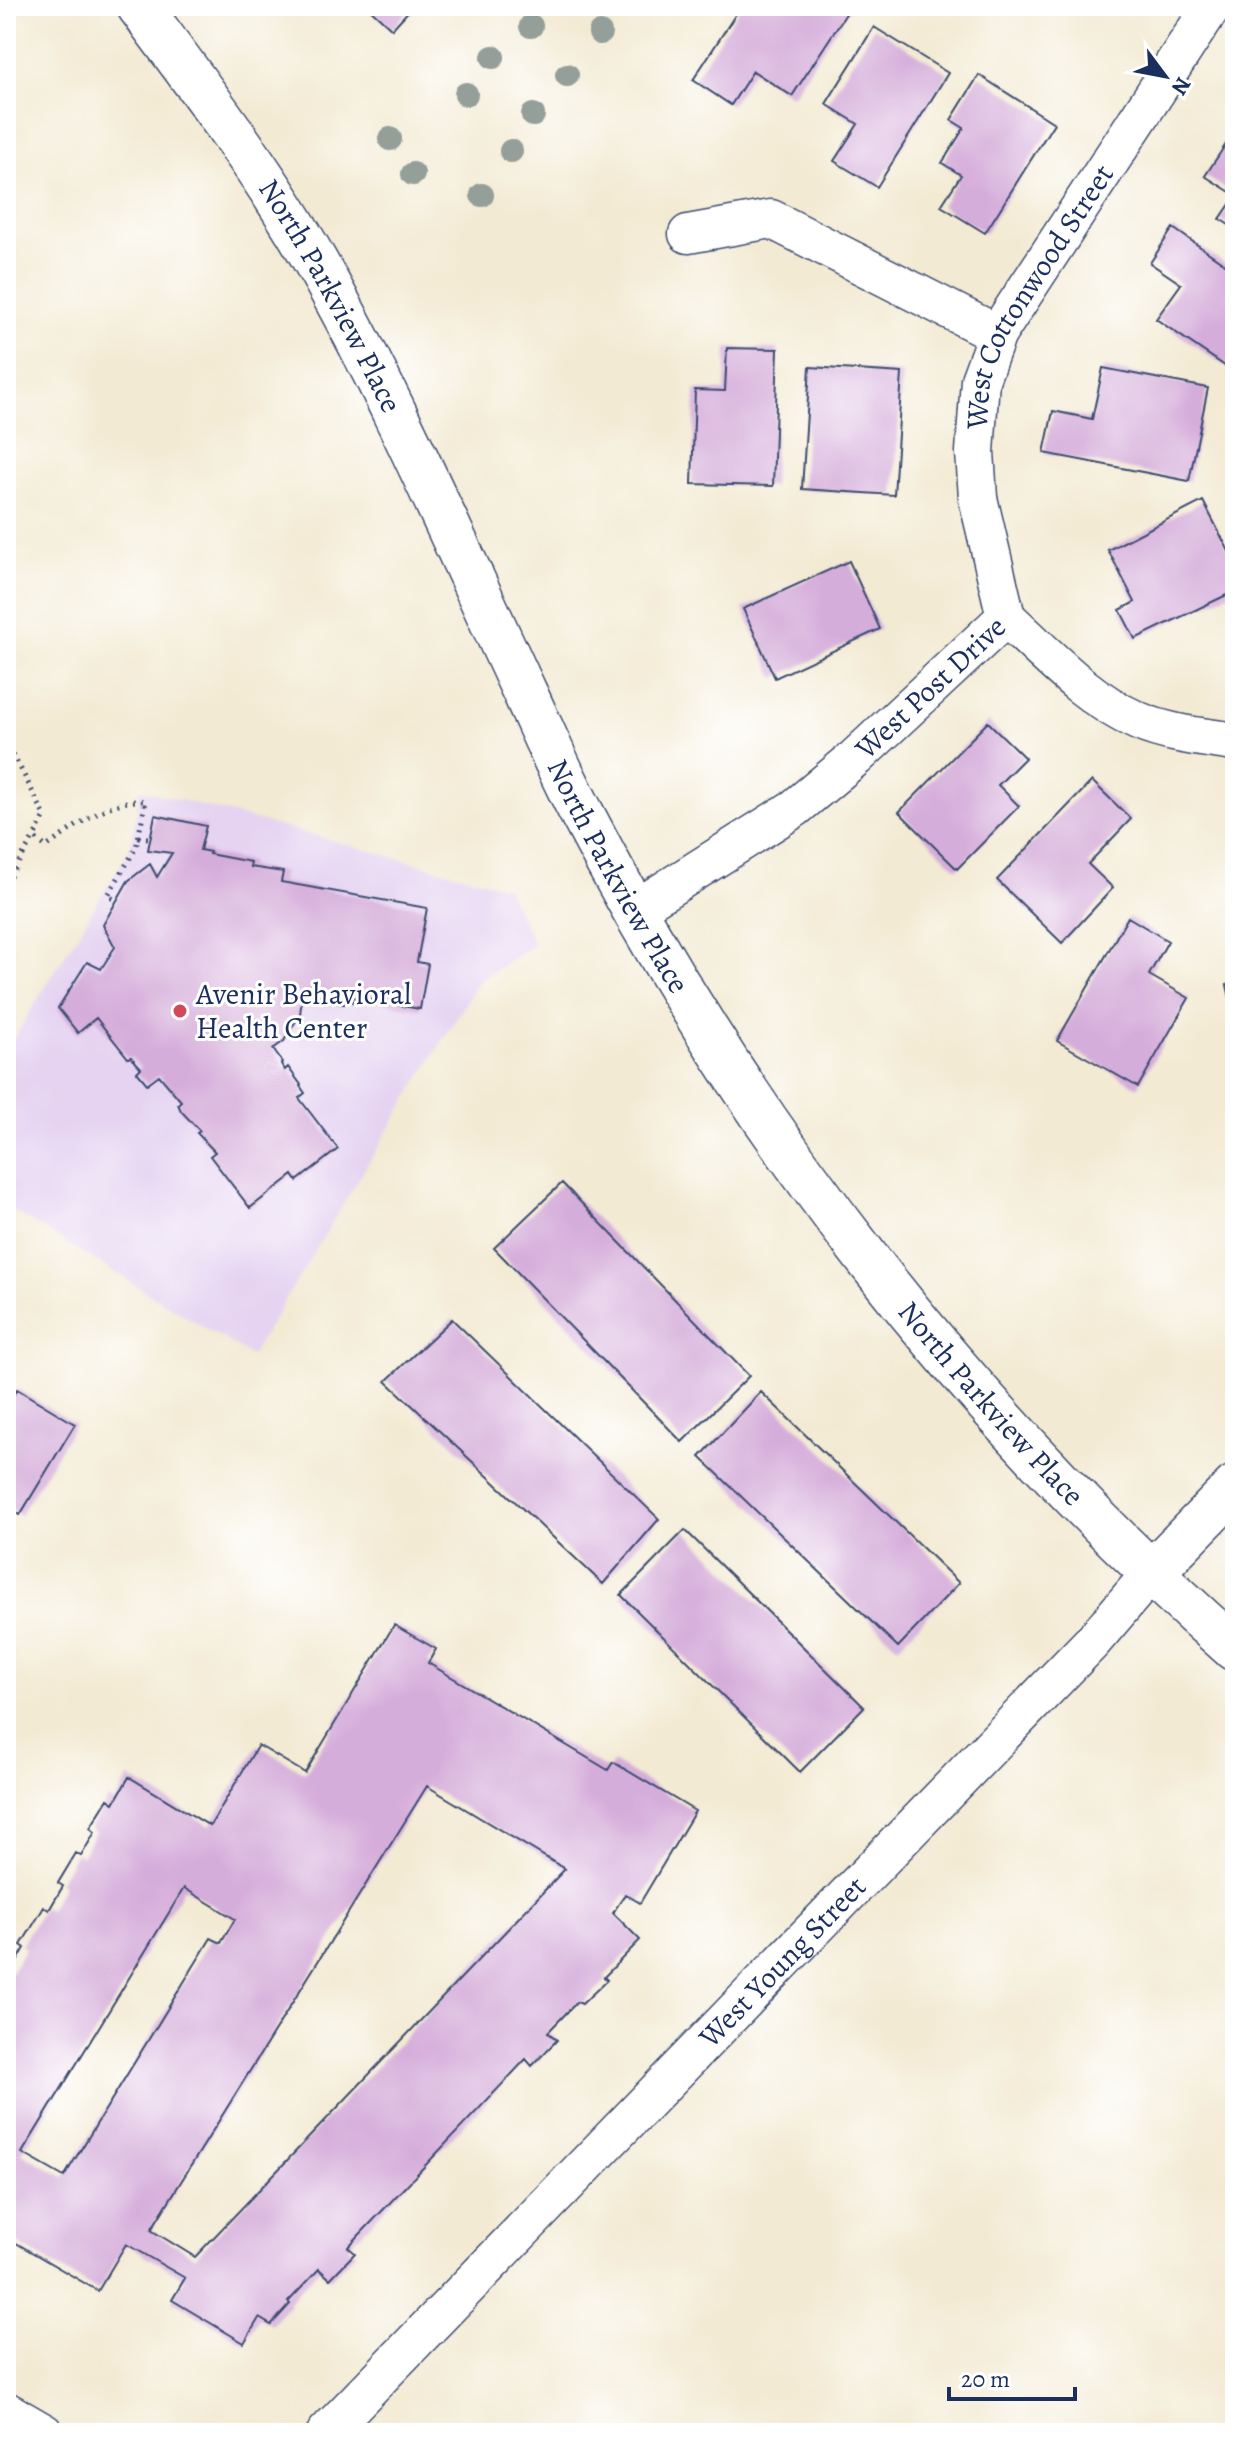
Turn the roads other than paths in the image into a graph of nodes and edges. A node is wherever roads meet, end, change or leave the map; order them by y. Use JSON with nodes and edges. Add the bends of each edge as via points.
{"nodes":[{"id":1,"x":139,"y":6,"type":"edge"},
{"id":2,"x":1212,"y":6,"type":"edge"},
{"id":3,"x":688,"y":234,"type":"dead end"},
{"id":4,"x":997,"y":334,"type":"junction"},
{"id":5,"x":1006,"y":617,"type":"junction"},
{"id":6,"x":1235,"y":742,"type":"edge"},
{"id":7,"x":634,"y":910,"type":"junction"},
{"id":8,"x":1235,"y":1487,"type":"edge"},
{"id":9,"x":1151,"y":1573,"type":"junction"},
{"id":10,"x":1235,"y":1649,"type":"edge"},
{"id":11,"x":6,"y":2411,"type":"edge"},
{"id":12,"x":44,"y":2433,"type":"edge"},
{"id":13,"x":326,"y":2433,"type":"edge"}],
"edges":[{"from":1,"to":7,"type":"street","name":"North Parkview Place","via":[[231,131],[314,260],[418,465],[578,807]]},
{"from":2,"to":4,"type":"street","name":"West Cottonwood Street"},
{"from":3,"to":4,"type":"street","via":[[771,219]]},
{"from":4,"to":5,"type":"street","name":"West Cottonwood Street","via":[[980,380],[975,452],[978,498]]},
{"from":5,"to":6,"type":"street","name":"West Post Drive","via":[[1080,684],[1137,721]]},
{"from":5,"to":7,"type":"street","name":"West Post Drive","via":[[795,808]]},
{"from":7,"to":9,"type":"street","name":"North Parkview Place","via":[[719,1050],[894,1294]]},
{"from":8,"to":9,"type":"street","name":"West Young Street"},
{"from":9,"to":10,"type":"street","name":"North Parkview Place"},
{"from":9,"to":13,"type":"street","name":"West Young Street","via":[[1093,1641]]},
{"from":11,"to":12,"type":"street"}]}
